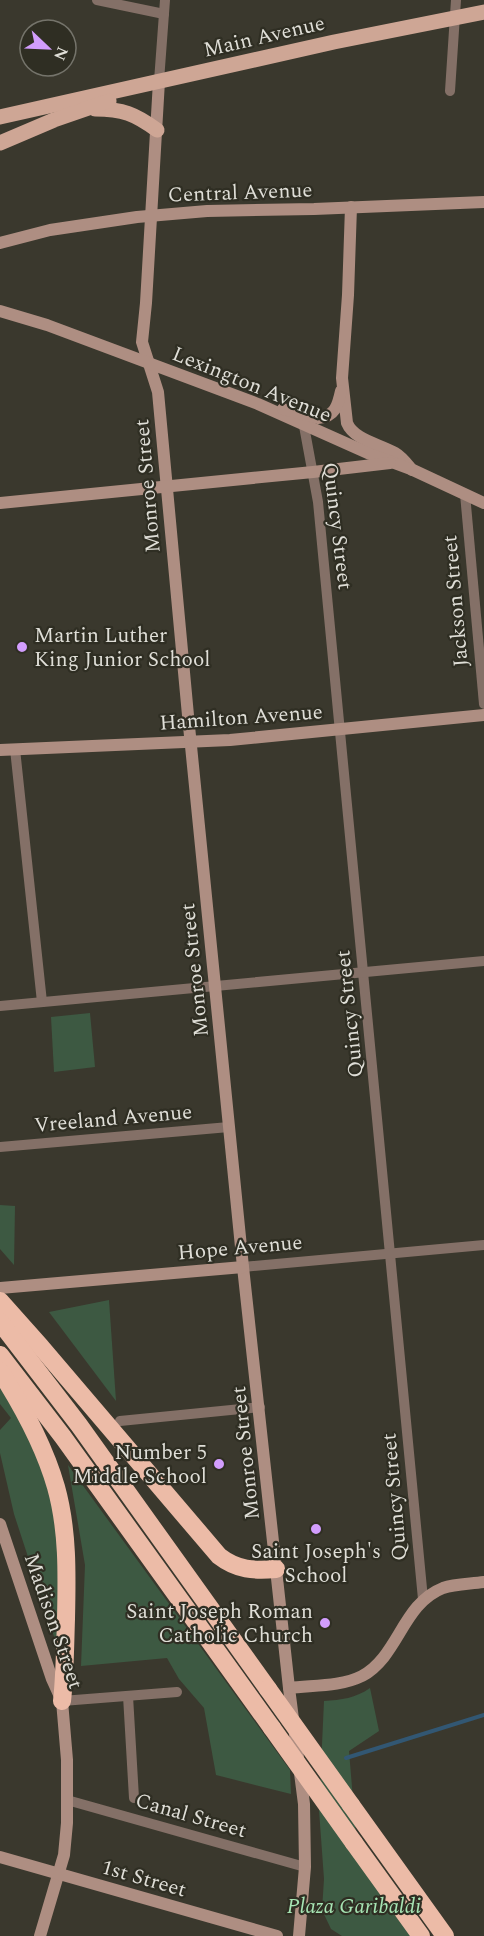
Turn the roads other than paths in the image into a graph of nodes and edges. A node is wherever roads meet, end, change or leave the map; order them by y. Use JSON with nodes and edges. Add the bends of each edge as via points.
{"nodes":[{"id":1,"x":96,"y":0,"type":"edge"},
{"id":2,"x":165,"y":0,"type":"edge"},
{"id":3,"x":456,"y":0,"type":"edge"},
{"id":4,"x":484,"y":12,"type":"edge"},
{"id":5,"x":164,"y":14,"type":"junction"},
{"id":6,"x":454,"y":18,"type":"junction"},
{"id":7,"x":159,"y":81,"type":"junction"},
{"id":8,"x":450,"y":91,"type":"dead end"},
{"id":9,"x":83,"y":110,"type":"junction"},
{"id":10,"x":0,"y":117,"type":"edge"},
{"id":11,"x":157,"y":130,"type":"junction"},
{"id":12,"x":0,"y":143,"type":"edge"},
{"id":13,"x":484,"y":202,"type":"edge"},
{"id":14,"x":351,"y":207,"type":"junction"},
{"id":15,"x":152,"y":216,"type":"junction"},
{"id":16,"x":0,"y":243,"type":"edge"},
{"id":17,"x":0,"y":311,"type":"edge"},
{"id":18,"x":148,"y":363,"type":"junction"},
{"id":19,"x":342,"y":378,"type":"junction"},
{"id":20,"x":235,"y":395,"type":"junction"},
{"id":21,"x":304,"y":426,"type":"junction"},
{"id":22,"x":391,"y":463,"type":"junction"},
{"id":23,"x":412,"y":470,"type":"junction"},
{"id":24,"x":313,"y":472,"type":"junction"},
{"id":25,"x":167,"y":487,"type":"junction"},
{"id":26,"x":465,"y":494,"type":"junction"},
{"id":27,"x":0,"y":503,"type":"edge"},
{"id":28,"x":484,"y":503,"type":"edge"},
{"id":29,"x":484,"y":704,"type":"edge"},
{"id":30,"x":484,"y":715,"type":"edge"},
{"id":31,"x":340,"y":729,"type":"junction"},
{"id":32,"x":190,"y":742,"type":"junction"},
{"id":33,"x":15,"y":749,"type":"junction"},
{"id":34,"x":0,"y":750,"type":"edge"},
{"id":35,"x":484,"y":961,"type":"edge"},
{"id":36,"x":364,"y":973,"type":"junction"},
{"id":37,"x":216,"y":987,"type":"junction"},
{"id":38,"x":42,"y":1002,"type":"junction"},
{"id":39,"x":0,"y":1006,"type":"edge"},
{"id":40,"x":229,"y":1127,"type":"junction"},
{"id":41,"x":0,"y":1147,"type":"edge"},
{"id":42,"x":484,"y":1245,"type":"edge"},
{"id":43,"x":391,"y":1253,"type":"junction"},
{"id":44,"x":243,"y":1267,"type":"junction"},
{"id":45,"x":0,"y":1288,"type":"edge"},
{"id":46,"x":2,"y":1310,"type":"edge"},
{"id":47,"x":0,"y":1355,"type":"edge"},
{"id":48,"x":0,"y":1371,"type":"edge"},
{"id":49,"x":260,"y":1407,"type":"junction"},
{"id":50,"x":120,"y":1421,"type":"dead end"},
{"id":51,"x":0,"y":1524,"type":"edge"},
{"id":52,"x":276,"y":1569,"type":"junction"},
{"id":53,"x":484,"y":1582,"type":"edge"},
{"id":54,"x":423,"y":1599,"type":"junction"},
{"id":55,"x":289,"y":1688,"type":"junction"},
{"id":56,"x":177,"y":1692,"type":"dead end"},
{"id":57,"x":128,"y":1696,"type":"junction"},
{"id":58,"x":62,"y":1701,"type":"junction"},
{"id":59,"x":135,"y":1798,"type":"dead end"},
{"id":60,"x":67,"y":1800,"type":"junction"},
{"id":61,"x":0,"y":1857,"type":"edge"},
{"id":62,"x":305,"y":1867,"type":"junction"},
{"id":63,"x":58,"y":1875,"type":"junction"},
{"id":64,"x":40,"y":1936,"type":"edge"},
{"id":65,"x":277,"y":1936,"type":"edge"},
{"id":66,"x":299,"y":1936,"type":"edge"},
{"id":67,"x":421,"y":1936,"type":"edge"},
{"id":68,"x":445,"y":1936,"type":"edge"}],
"edges":[{"from":1,"to":5,"type":"street"},
{"from":2,"to":5,"type":"street","name":"Monroe Street"},
{"from":3,"to":6,"type":"street"},
{"from":4,"to":6,"type":"main road","name":"Main Avenue"},
{"from":5,"to":7,"type":"street","name":"Monroe Street"},
{"from":6,"to":7,"type":"main road","name":"Main Avenue"},
{"from":6,"to":8,"type":"street"},
{"from":7,"to":9,"type":"main road","name":"Main Avenue"},
{"from":7,"to":10,"type":"main road","name":"Main Avenue"},
{"from":7,"to":11,"type":"main road","name":"Monroe Street"},
{"from":9,"to":11,"type":"main road","via":[[107,109],[137,116]]},
{"from":9,"to":12,"type":"main road","name":"Main Avenue"},
{"from":11,"to":15,"type":"main road","name":"Monroe Street"},
{"from":13,"to":14,"type":"main road","name":"Central Avenue"},
{"from":14,"to":15,"type":"main road","name":"Central Avenue"},
{"from":14,"to":19,"type":"main road","name":"Quincy Street"},
{"from":15,"to":16,"type":"main road","name":"Central Avenue","via":[[50,230]]},
{"from":15,"to":18,"type":"main road","name":"Monroe Street","via":[[142,342]]},
{"from":17,"to":18,"type":"main road","name":"Lexington Avenue"},
{"from":18,"to":20,"type":"main road","name":"Lexington Avenue"},
{"from":18,"to":25,"type":"main road","name":"Monroe Street","via":[[158,392]]},
{"from":19,"to":20,"type":"main road","via":[[336,409],[324,417]]},
{"from":19,"to":23,"type":"main road","name":"Quincy Street","via":[[349,429],[397,454]]},
{"from":20,"to":21,"type":"main road","name":"Lexington Avenue"},
{"from":21,"to":22,"type":"main road","name":"Lexington Avenue"},
{"from":21,"to":24,"type":"street","name":"Quincy Street"},
{"from":22,"to":23,"type":"main road","name":"Lexington Avenue"},
{"from":22,"to":24,"type":"main road"},
{"from":23,"to":26,"type":"main road","name":"Lexington Avenue"},
{"from":24,"to":25,"type":"main road"},
{"from":24,"to":31,"type":"street","name":"Quincy Street"},
{"from":25,"to":27,"type":"main road"},
{"from":25,"to":32,"type":"main road","name":"Monroe Street"},
{"from":26,"to":28,"type":"main road","name":"Lexington Avenue"},
{"from":26,"to":29,"type":"street","name":"Jackson Street"},
{"from":30,"to":31,"type":"main road","name":"Hamilton Avenue"},
{"from":31,"to":32,"type":"main road","name":"Hamilton Avenue"},
{"from":31,"to":36,"type":"street","name":"Quincy Street"},
{"from":32,"to":33,"type":"main road","name":"Hamilton Avenue"},
{"from":32,"to":37,"type":"main road","name":"Monroe Street"},
{"from":33,"to":34,"type":"main road","name":"Hamilton Avenue"},
{"from":33,"to":38,"type":"street"},
{"from":35,"to":36,"type":"street"},
{"from":36,"to":37,"type":"street"},
{"from":36,"to":43,"type":"street","name":"Quincy Street"},
{"from":37,"to":38,"type":"street"},
{"from":37,"to":40,"type":"main road","name":"Monroe Street"},
{"from":38,"to":39,"type":"street"},
{"from":40,"to":41,"type":"street","name":"Vreeland Avenue"},
{"from":40,"to":44,"type":"main road","name":"Monroe Street"},
{"from":42,"to":43,"type":"street","name":"Hope Avenue"},
{"from":43,"to":44,"type":"street","name":"Hope Avenue"},
{"from":43,"to":54,"type":"street","name":"Quincy Street"},
{"from":44,"to":45,"type":"main road","name":"Hope Avenue"},
{"from":44,"to":49,"type":"main road","name":"Monroe Street"},
{"from":46,"to":52,"type":"highway","via":[[219,1556],[238,1568]]},
{"from":46,"to":68,"type":"highway","bridge":true,"via":[[79,1425]]},
{"from":47,"to":67,"type":"highway","bridge":true},
{"from":48,"to":58,"type":"highway","via":[[39,1441],[61,1507],[67,1574]]},
{"from":49,"to":50,"type":"street"},
{"from":49,"to":52,"type":"main road","name":"Monroe Street"},
{"from":51,"to":58,"type":"main road","name":"Madison Street"},
{"from":52,"to":55,"type":"main road","name":"Monroe Street"},
{"from":53,"to":54,"type":"main road","via":[[444,1588]]},
{"from":54,"to":55,"type":"main road","via":[[372,1669],[352,1680]]},
{"from":55,"to":62,"type":"main road","name":"Monroe Street","via":[[304,1804]]},
{"from":56,"to":57,"type":"street"},
{"from":57,"to":58,"type":"street"},
{"from":57,"to":59,"type":"street"},
{"from":58,"to":60,"type":"main road","name":"Madison Street"},
{"from":60,"to":62,"type":"street","name":"Canal Street"},
{"from":60,"to":63,"type":"main road","name":"Madison Street","via":[[64,1855]]},
{"from":61,"to":63,"type":"main road","name":"1st Street"},
{"from":62,"to":66,"type":"main road","name":"Monroe Street"},
{"from":63,"to":64,"type":"main road","name":"Madison Street"},
{"from":63,"to":65,"type":"main road","name":"1st Street"}]}
